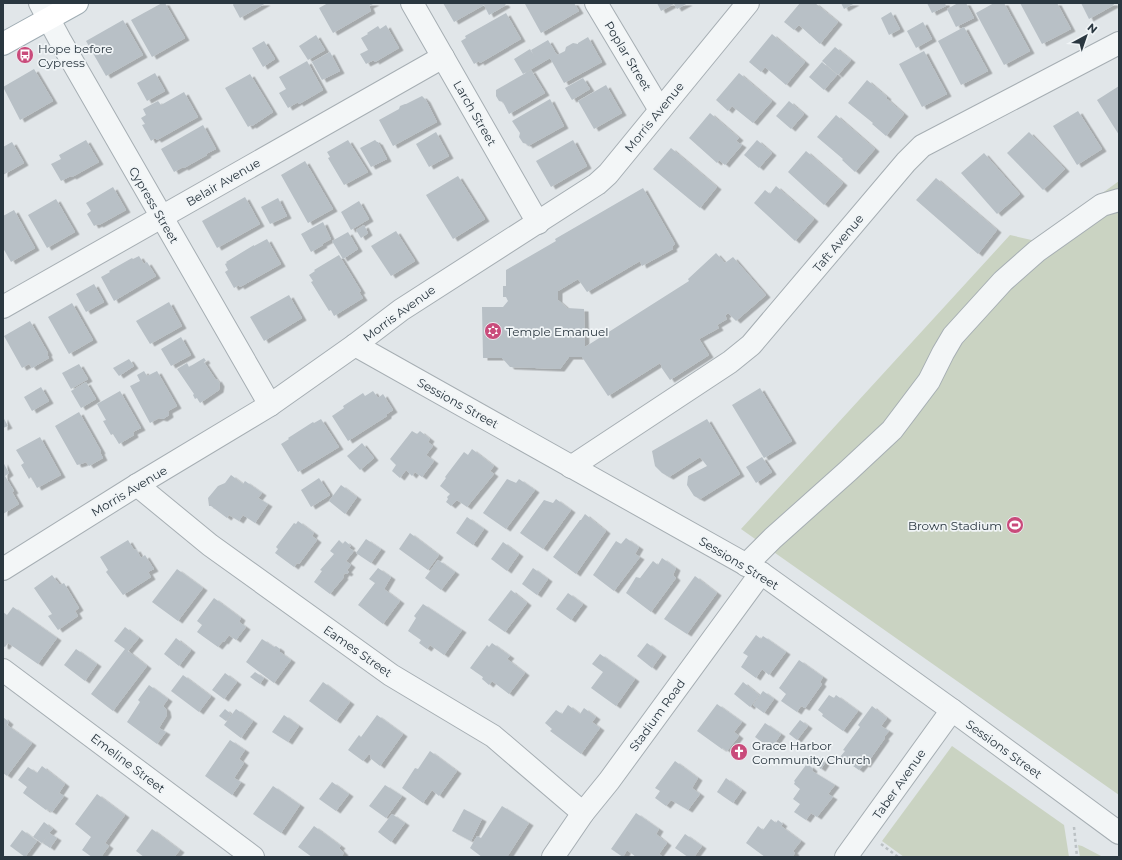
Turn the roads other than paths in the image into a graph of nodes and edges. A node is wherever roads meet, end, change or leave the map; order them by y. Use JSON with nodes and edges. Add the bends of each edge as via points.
{"nodes":[{"id":1,"x":77,"y":3,"type":"edge"},
{"id":2,"x":412,"y":3,"type":"edge"},
{"id":3,"x":596,"y":3,"type":"edge"},
{"id":4,"x":748,"y":3,"type":"edge"},
{"id":5,"x":45,"y":11,"type":"edge"},
{"id":6,"x":1119,"y":43,"type":"edge"},
{"id":7,"x":3,"y":44,"type":"edge"},
{"id":8,"x":443,"y":57,"type":"junction"},
{"id":9,"x":660,"y":110,"type":"junction"},
{"id":10,"x":1119,"y":200,"type":"edge"},
{"id":11,"x":161,"y":217,"type":"junction"},
{"id":12,"x":538,"y":223,"type":"junction"},
{"id":13,"x":3,"y":307,"type":"edge"},
{"id":14,"x":355,"y":345,"type":"junction"},
{"id":15,"x":270,"y":405,"type":"junction"},
{"id":16,"x":571,"y":467,"type":"junction"},
{"id":17,"x":137,"y":485,"type":"junction"},
{"id":18,"x":3,"y":569,"type":"edge"},
{"id":19,"x":754,"y":569,"type":"junction"},
{"id":20,"x":3,"y":670,"type":"edge"},
{"id":21,"x":952,"y":710,"type":"junction"},
{"id":22,"x":583,"y":813,"type":"junction"},
{"id":23,"x":1119,"y":833,"type":"edge"},
{"id":24,"x":252,"y":857,"type":"edge"},
{"id":25,"x":553,"y":857,"type":"edge"},
{"id":26,"x":846,"y":857,"type":"edge"}],
"edges":[{"from":1,"to":5,"type":"main road"},
{"from":2,"to":8,"type":"street","name":"Larch Street"},
{"from":3,"to":9,"type":"street","name":"Poplar Street"},
{"from":4,"to":9,"type":"street","name":"Morris Avenue"},
{"from":5,"to":7,"type":"main road"},
{"from":5,"to":11,"type":"street","name":"Cypress Street"},
{"from":6,"to":16,"type":"street","name":"Taft Avenue","via":[[922,146],[751,345],[730,362]]},
{"from":8,"to":11,"type":"street","name":"Belair Avenue"},
{"from":8,"to":12,"type":"street","name":"Larch Street"},
{"from":9,"to":12,"type":"street","name":"Morris Avenue","via":[[608,174]]},
{"from":10,"to":19,"type":"street","name":"Stadium Road","via":[[1102,205],[1037,251],[1003,281],[954,336],[929,381],[892,430],[773,538]]},
{"from":11,"to":13,"type":"street","name":"Belair Avenue"},
{"from":11,"to":15,"type":"street","name":"Cypress Street"},
{"from":12,"to":14,"type":"street","name":"Morris Avenue","via":[[401,310]]},
{"from":14,"to":15,"type":"street","name":"Morris Avenue"},
{"from":14,"to":16,"type":"street","name":"Sessions Street"},
{"from":15,"to":17,"type":"street","name":"Morris Avenue"},
{"from":16,"to":19,"type":"street","name":"Sessions Street"},
{"from":17,"to":18,"type":"street","name":"Morris Avenue"},
{"from":17,"to":22,"type":"street","name":"Eames Street","via":[[210,545],[391,675],[493,736]]},
{"from":19,"to":21,"type":"street","name":"Sessions Street"},
{"from":19,"to":22,"type":"street","name":"Stadium Road","via":[[609,781]]},
{"from":20,"to":24,"type":"street","name":"Emeline Street"},
{"from":21,"to":23,"type":"street","name":"Sessions Street"},
{"from":21,"to":26,"type":"street","name":"Taber Avenue"},
{"from":22,"to":25,"type":"street","name":"Stadium Road"}]}
